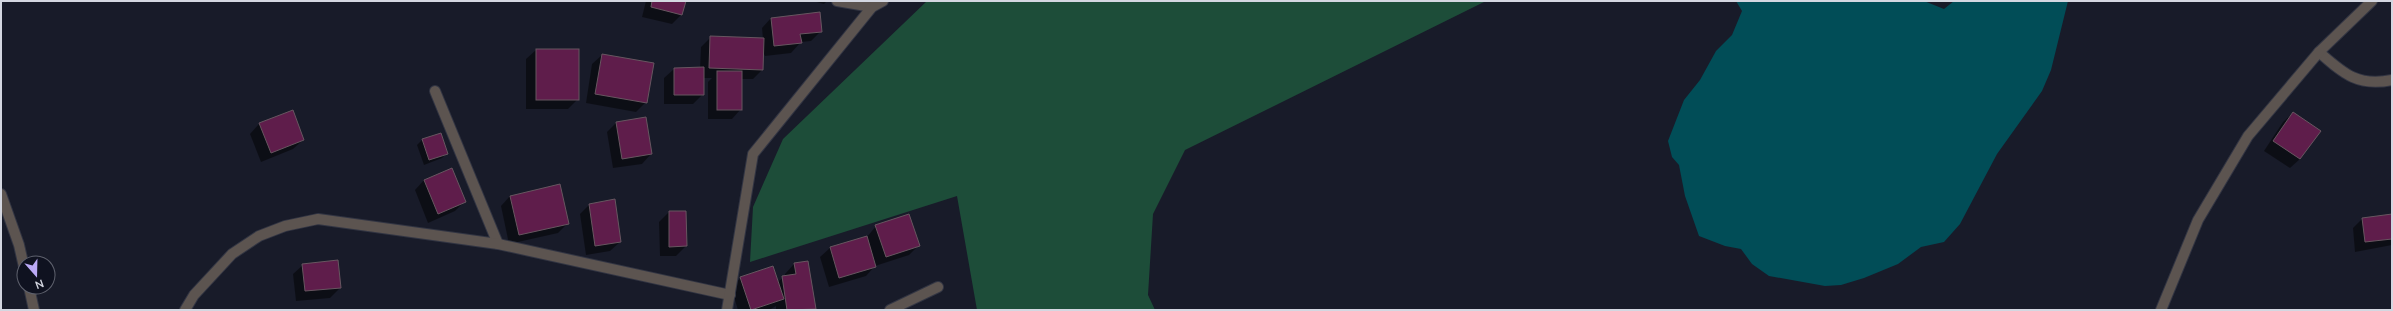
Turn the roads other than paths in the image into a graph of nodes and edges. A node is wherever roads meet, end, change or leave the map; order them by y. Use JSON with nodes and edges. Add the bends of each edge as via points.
{"nodes":[{"id":1,"x":837,"y":1,"type":"edge"},
{"id":2,"x":883,"y":1,"type":"edge"},
{"id":3,"x":2372,"y":1,"type":"edge"},
{"id":4,"x":872,"y":7,"type":"junction"},
{"id":5,"x":2319,"y":52,"type":"junction"},
{"id":6,"x":2392,"y":80,"type":"edge"},
{"id":7,"x":435,"y":91,"type":"dead end"},
{"id":8,"x":1,"y":194,"type":"edge"},
{"id":9,"x":498,"y":244,"type":"junction"},
{"id":10,"x":21,"y":255,"type":"edge"},
{"id":11,"x":938,"y":287,"type":"dead end"},
{"id":12,"x":31,"y":295,"type":"edge"},
{"id":13,"x":730,"y":295,"type":"junction"},
{"id":14,"x":34,"y":310,"type":"edge"},
{"id":15,"x":185,"y":310,"type":"edge"},
{"id":16,"x":727,"y":310,"type":"edge"},
{"id":17,"x":890,"y":310,"type":"edge"},
{"id":18,"x":2161,"y":310,"type":"edge"}],
"edges":[{"from":1,"to":4,"type":"street"},
{"from":2,"to":4,"type":"street"},
{"from":3,"to":5,"type":"street"},
{"from":4,"to":13,"type":"street","via":[[753,154]]},
{"from":5,"to":6,"type":"street","via":[[2342,72],[2360,82]]},
{"from":5,"to":18,"type":"street","via":[[2248,136],[2198,220]]},
{"from":7,"to":9,"type":"street"},
{"from":8,"to":10,"type":"street"},
{"from":9,"to":13,"type":"street"},
{"from":9,"to":15,"type":"street","via":[[318,220],[285,226],[259,236],[232,254],[194,295]]},
{"from":11,"to":17,"type":"street"},
{"from":12,"to":14,"type":"street"},
{"from":13,"to":16,"type":"street"}]}
